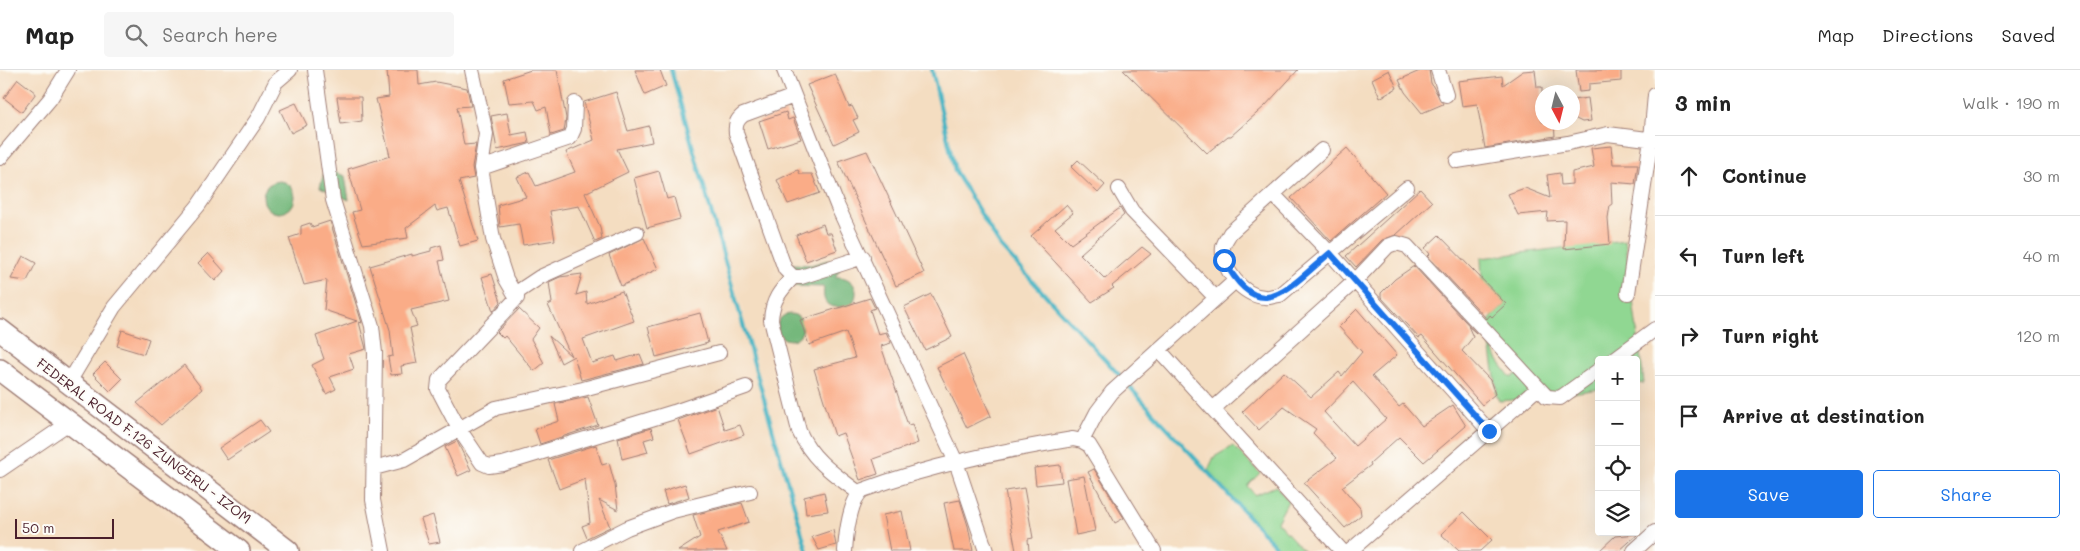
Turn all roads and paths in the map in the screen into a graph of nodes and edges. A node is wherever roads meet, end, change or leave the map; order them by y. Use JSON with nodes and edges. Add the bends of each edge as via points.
{"nodes":[{"id":1,"x":68,"y":70,"type":"edge"},
{"id":2,"x":290,"y":70,"type":"edge"},
{"id":3,"x":315,"y":70,"type":"edge"},
{"id":4,"x":472,"y":70,"type":"edge"},
{"id":5,"x":784,"y":70,"type":"edge"},
{"id":6,"x":1438,"y":70,"type":"edge"},
{"id":7,"x":1446,"y":95,"type":"dead end"},
{"id":8,"x":1655,"y":95,"type":"edge"},
{"id":9,"x":794,"y":96,"type":"junction"},
{"id":10,"x":574,"y":103,"type":"dead end"},
{"id":11,"x":1653,"y":140,"type":"edge"},
{"id":12,"x":1322,"y":150,"type":"dead end"},
{"id":13,"x":0,"y":158,"type":"edge"},
{"id":14,"x":1457,"y":161,"type":"dead end"},
{"id":15,"x":481,"y":168,"type":"junction"},
{"id":16,"x":1407,"y":188,"type":"dead end"},
{"id":17,"x":1119,"y":189,"type":"dead end"},
{"id":18,"x":1274,"y":194,"type":"junction"},
{"id":19,"x":637,"y":233,"type":"dead end"},
{"id":20,"x":1330,"y":253,"type":"junction"},
{"id":21,"x":863,"y":258,"type":"junction"},
{"id":22,"x":793,"y":276,"type":"junction"},
{"id":23,"x":1235,"y":281,"type":"junction"},
{"id":24,"x":1355,"y":281,"type":"junction"},
{"id":25,"x":1628,"y":293,"type":"dead end"},
{"id":26,"x":517,"y":298,"type":"junction"},
{"id":27,"x":1216,"y":298,"type":"junction"},
{"id":28,"x":1655,"y":329,"type":"edge"},
{"id":29,"x":0,"y":330,"type":"edge"},
{"id":30,"x":1159,"y":350,"type":"junction"},
{"id":31,"x":719,"y":353,"type":"dead end"},
{"id":32,"x":1618,"y":356,"type":"edge"},
{"id":33,"x":0,"y":370,"type":"edge"},
{"id":34,"x":1595,"y":373,"type":"edge"},
{"id":35,"x":68,"y":384,"type":"junction"},
{"id":36,"x":746,"y":387,"type":"dead end"},
{"id":37,"x":1538,"y":388,"type":"junction"},
{"id":38,"x":1213,"y":409,"type":"junction"},
{"id":39,"x":69,"y":423,"type":"junction"},
{"id":40,"x":459,"y":429,"type":"junction"},
{"id":41,"x":1489,"y":431,"type":"junction"},
{"id":42,"x":1082,"y":440,"type":"junction"},
{"id":43,"x":956,"y":462,"type":"junction"},
{"id":44,"x":374,"y":468,"type":"junction"},
{"id":45,"x":0,"y":470,"type":"edge"},
{"id":46,"x":750,"y":492,"type":"dead end"},
{"id":47,"x":859,"y":493,"type":"junction"},
{"id":48,"x":1655,"y":532,"type":"edge"},
{"id":49,"x":239,"y":551,"type":"edge"},
{"id":50,"x":288,"y":551,"type":"edge"},
{"id":51,"x":383,"y":551,"type":"edge"},
{"id":52,"x":582,"y":551,"type":"edge"},
{"id":53,"x":845,"y":551,"type":"edge"},
{"id":54,"x":986,"y":551,"type":"edge"},
{"id":55,"x":1154,"y":551,"type":"edge"},
{"id":56,"x":1342,"y":551,"type":"edge"},
{"id":57,"x":1350,"y":551,"type":"edge"},
{"id":58,"x":1634,"y":551,"type":"edge"}],
"edges":[{"from":1,"to":13,"type":"street","via":[[50,99]]},
{"from":2,"to":35,"type":"street","via":[[276,82],[258,118],[198,206],[114,307]]},
{"from":3,"to":44,"type":"street","via":[[333,200],[372,326],[375,354]]},
{"from":4,"to":15,"type":"street","via":[[486,134]]},
{"from":5,"to":9,"type":"street"},
{"from":6,"to":7,"type":"street"},
{"from":8,"to":11,"type":"street"},
{"from":9,"to":21,"type":"street","via":[[837,205]]},
{"from":9,"to":22,"type":"street","via":[[743,115],[735,126],[785,268]]},
{"from":10,"to":15,"type":"street","via":[[574,129],[570,138]]},
{"from":11,"to":14,"type":"street","via":[[1608,134]]},
{"from":11,"to":25,"type":"street"},
{"from":12,"to":18,"type":"street"},
{"from":15,"to":26,"type":"street","via":[[493,239],[506,279]]},
{"from":16,"to":20,"type":"street"},
{"from":17,"to":27,"type":"street","via":[[1132,210]]},
{"from":18,"to":20,"type":"street"},
{"from":18,"to":23,"type":"street","via":[[1230,233],[1223,246],[1224,260]]},
{"from":19,"to":26,"type":"street","via":[[540,277],[516,293]]},
{"from":20,"to":23,"type":"street","via":[[1280,294],[1264,298]]},
{"from":20,"to":24,"type":"street"},
{"from":21,"to":22,"type":"street","via":[[801,277]]},
{"from":21,"to":43,"type":"street"},
{"from":22,"to":47,"type":"street","via":[[776,296],[772,320],[799,431],[816,460]]},
{"from":23,"to":27,"type":"street"},
{"from":24,"to":37,"type":"street","via":[[1388,246],[1396,243],[1407,246]]},
{"from":24,"to":38,"type":"street"},
{"from":24,"to":41,"type":"street"},
{"from":26,"to":40,"type":"street","via":[[439,380],[438,389]]},
{"from":27,"to":30,"type":"street"},
{"from":28,"to":32,"type":"street"},
{"from":29,"to":35,"type":"main road","name":"FEDERAL ROAD F.126 ZUNGERU - IZOM"},
{"from":30,"to":38,"type":"street"},
{"from":30,"to":42,"type":"street","via":[[1112,392]]},
{"from":31,"to":40,"type":"street","via":[[496,408]]},
{"from":33,"to":39,"type":"main road"},
{"from":34,"to":37,"type":"street","via":[[1560,398],[1547,397]]},
{"from":35,"to":50,"type":"main road","name":"FEDERAL ROAD F.126 ZUNGERU - IZOM"},
{"from":36,"to":40,"type":"street","via":[[496,465],[482,463]]},
{"from":37,"to":41,"type":"street"},
{"from":38,"to":56,"type":"street"},
{"from":39,"to":45,"type":"street"},
{"from":39,"to":49,"type":"main road"},
{"from":40,"to":44,"type":"street","via":[[404,460]]},
{"from":41,"to":57,"type":"street"},
{"from":42,"to":43,"type":"street","via":[[1037,445]]},
{"from":42,"to":55,"type":"street","via":[[1089,445]]},
{"from":43,"to":47,"type":"street"},
{"from":43,"to":54,"type":"street"},
{"from":44,"to":51,"type":"street","via":[[373,500]]},
{"from":46,"to":52,"type":"street","via":[[673,511],[627,528]]},
{"from":47,"to":53,"type":"street","via":[[846,535]]},
{"from":48,"to":58,"type":"street"}]}
